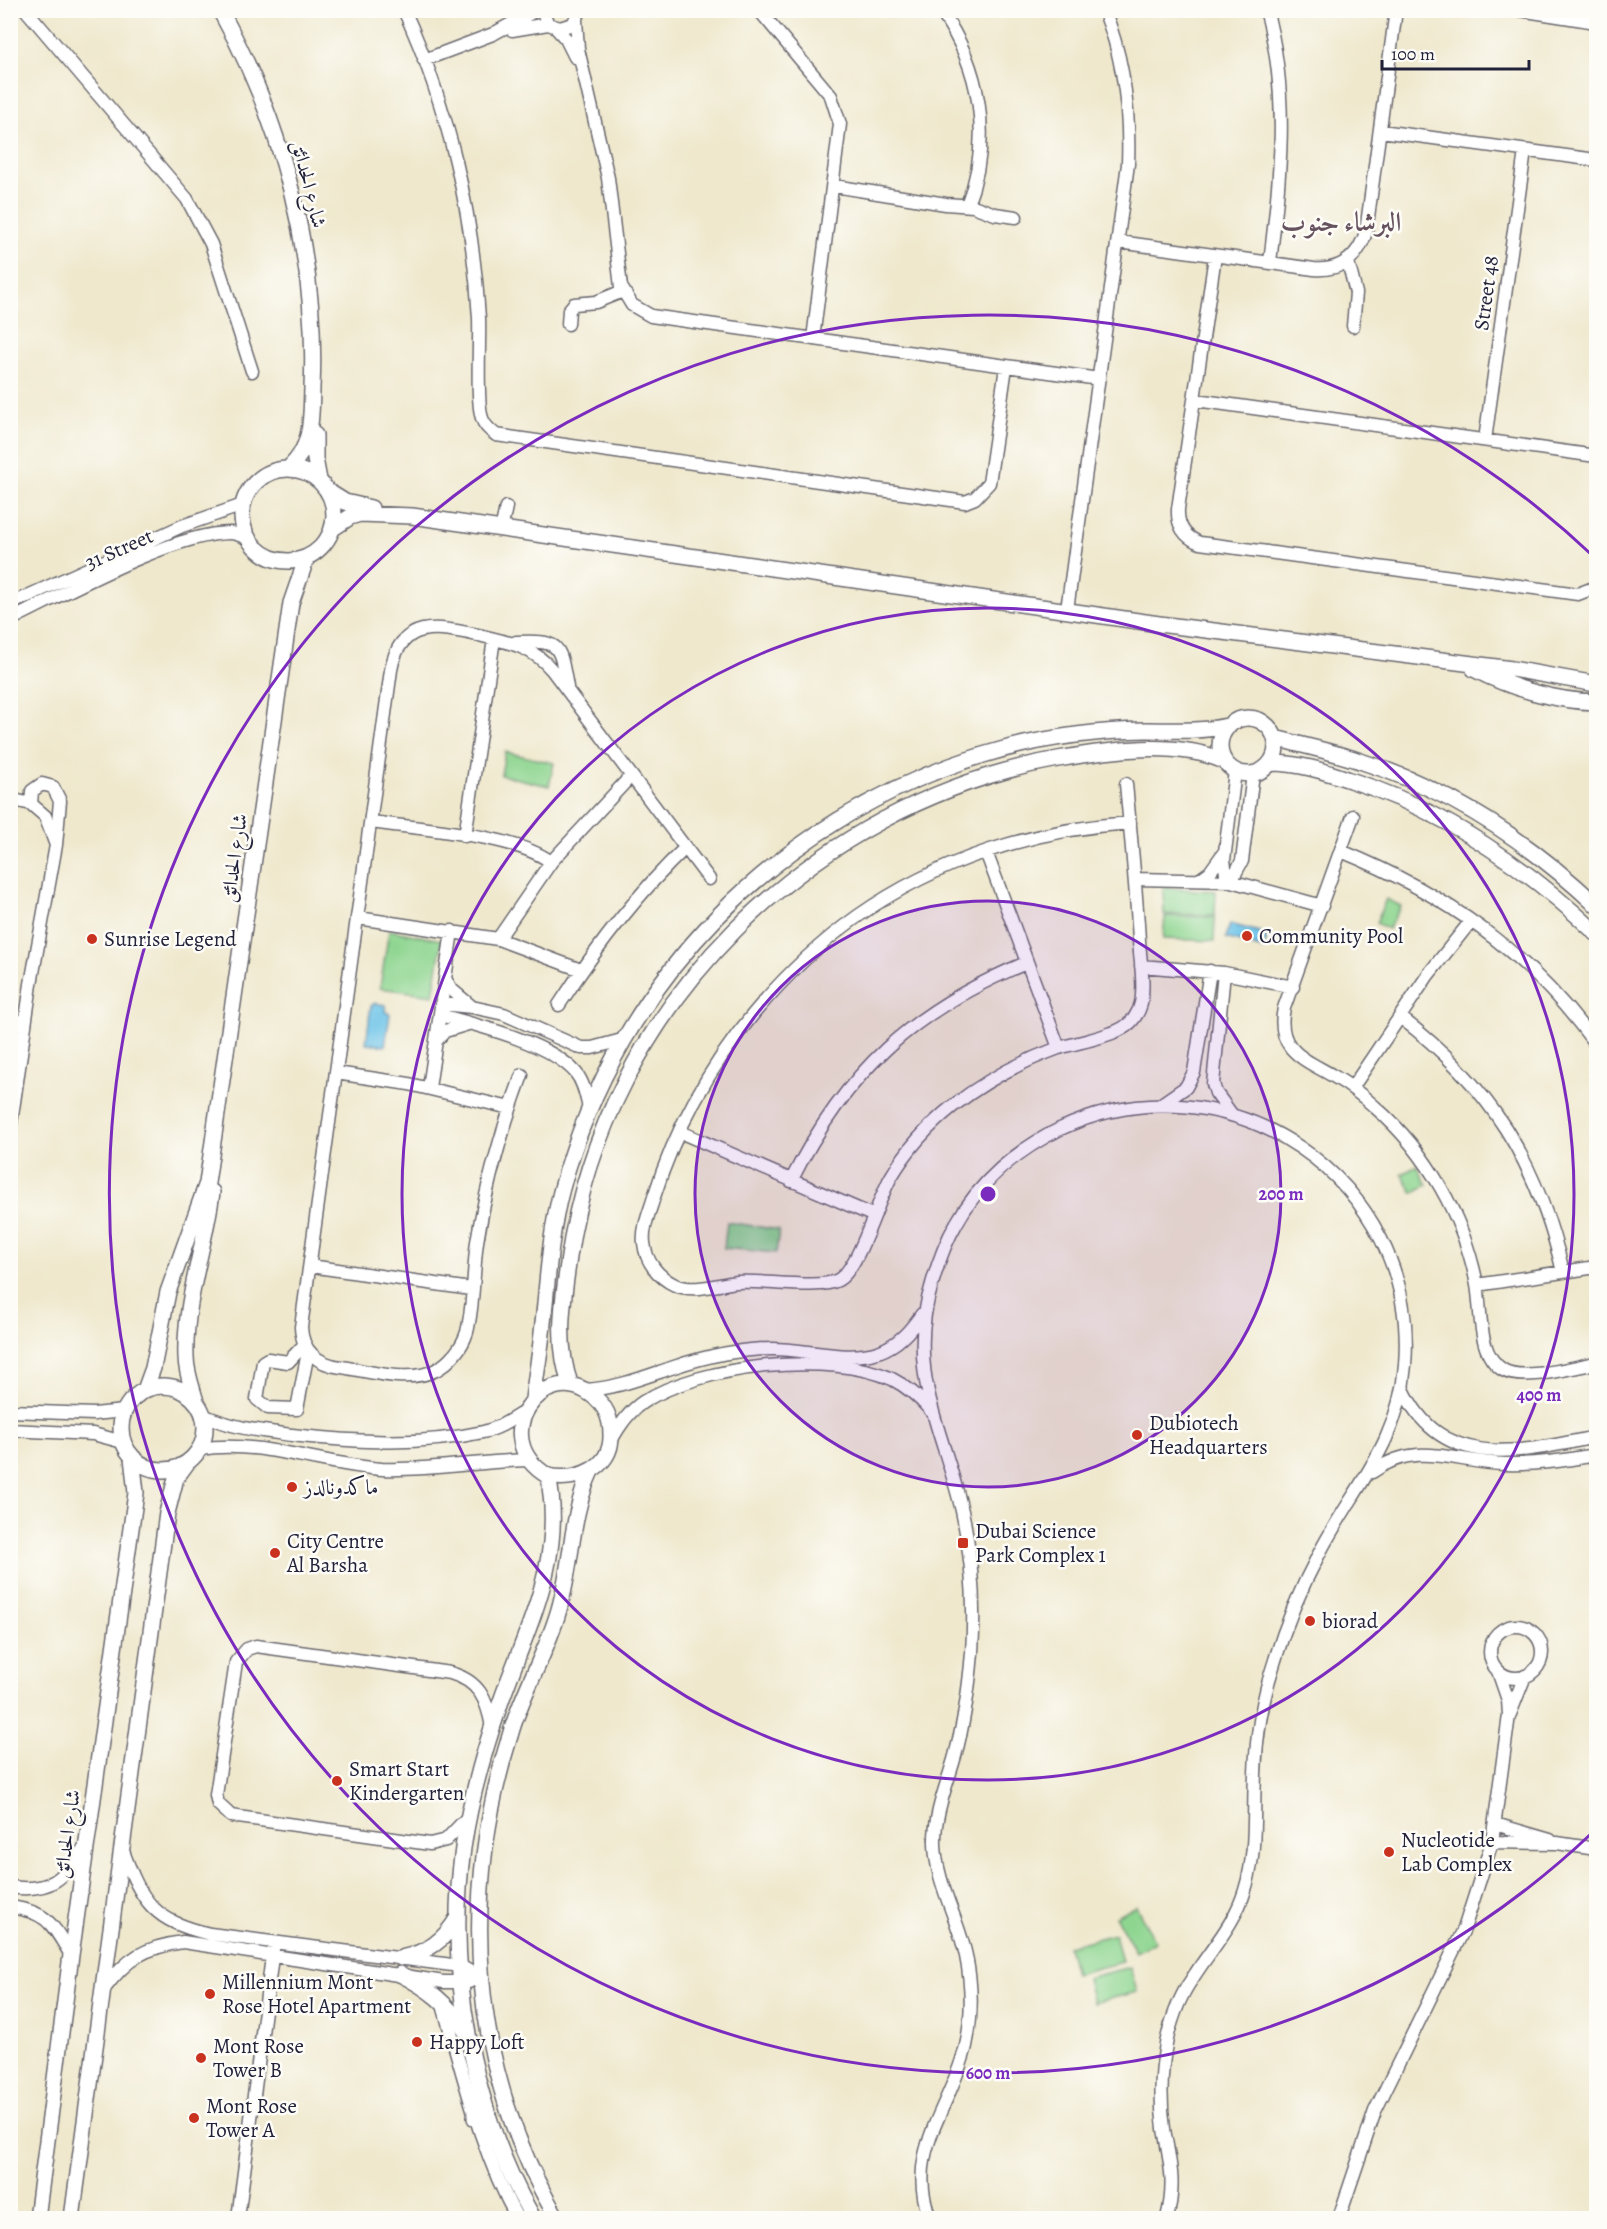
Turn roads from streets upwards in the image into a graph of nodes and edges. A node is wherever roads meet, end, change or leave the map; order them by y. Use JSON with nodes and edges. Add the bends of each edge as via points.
{"nodes":[{"id":1,"x":26,"y":10,"type":"edge"},
{"id":2,"x":220,"y":10,"type":"edge"},
{"id":3,"x":404,"y":10,"type":"edge"},
{"id":4,"x":536,"y":10,"type":"edge"},
{"id":5,"x":542,"y":10,"type":"edge"},
{"id":6,"x":759,"y":10,"type":"edge"},
{"id":7,"x":939,"y":10,"type":"edge"},
{"id":8,"x":1104,"y":10,"type":"edge"},
{"id":9,"x":1266,"y":10,"type":"edge"},
{"id":10,"x":1396,"y":10,"type":"edge"},
{"id":11,"x":1520,"y":10,"type":"edge"},
{"id":12,"x":1543,"y":12,"type":"edge"},
{"id":13,"x":578,"y":15,"type":"edge"},
{"id":14,"x":1596,"y":22,"type":"edge"},
{"id":15,"x":552,"y":26,"type":"junction"},
{"id":16,"x":493,"y":34,"type":"junction"},
{"id":17,"x":424,"y":60,"type":"junction"},
{"id":18,"x":586,"y":83,"type":"junction"},
{"id":19,"x":1381,"y":131,"type":"junction"},
{"id":20,"x":1525,"y":151,"type":"junction"},
{"id":21,"x":1596,"y":160,"type":"edge"},
{"id":22,"x":834,"y":186,"type":"junction"},
{"id":23,"x":967,"y":205,"type":"junction"},
{"id":24,"x":1016,"y":217,"type":"dead end"},
{"id":25,"x":1119,"y":242,"type":"junction"},
{"id":26,"x":1215,"y":255,"type":"junction"},
{"id":27,"x":1270,"y":262,"type":"junction"},
{"id":28,"x":1348,"y":262,"type":"junction"},
{"id":29,"x":623,"y":291,"type":"junction"},
{"id":30,"x":568,"y":324,"type":"dead end"},
{"id":31,"x":1353,"y":326,"type":"dead end"},
{"id":32,"x":813,"y":339,"type":"junction"},
{"id":33,"x":1006,"y":367,"type":"junction"},
{"id":34,"x":252,"y":371,"type":"dead end"},
{"id":35,"x":313,"y":378,"type":"junction"},
{"id":36,"x":1099,"y":379,"type":"junction"},
{"id":37,"x":1196,"y":400,"type":"junction"},
{"id":38,"x":1485,"y":440,"type":"junction"},
{"id":39,"x":1596,"y":456,"type":"edge"},
{"id":40,"x":289,"y":468,"type":"junction"},
{"id":41,"x":324,"y":486,"type":"junction"},
{"id":42,"x":243,"y":505,"type":"junction"},
{"id":43,"x":506,"y":507,"type":"dead end"},
{"id":44,"x":412,"y":516,"type":"junction"},
{"id":45,"x":332,"y":529,"type":"junction"},
{"id":46,"x":501,"y":530,"type":"junction"},
{"id":47,"x":248,"y":538,"type":"junction"},
{"id":48,"x":307,"y":557,"type":"junction"},
{"id":49,"x":272,"y":558,"type":"junction"},
{"id":50,"x":1593,"y":591,"type":"edge"},
{"id":51,"x":291,"y":603,"type":"junction"},
{"id":52,"x":10,"y":604,"type":"edge"},
{"id":53,"x":1067,"y":610,"type":"junction"},
{"id":54,"x":10,"y":620,"type":"edge"},
{"id":55,"x":494,"y":639,"type":"junction"},
{"id":56,"x":511,"y":642,"type":"junction"},
{"id":57,"x":1466,"y":665,"type":"junction"},
{"id":58,"x":1596,"y":684,"type":"edge"},
{"id":59,"x":569,"y":693,"type":"junction"},
{"id":60,"x":1596,"y":702,"type":"edge"},
{"id":61,"x":1227,"y":726,"type":"junction"},
{"id":62,"x":1275,"y":738,"type":"junction"},
{"id":63,"x":1270,"y":763,"type":"junction"},
{"id":64,"x":1229,"y":766,"type":"junction"},
{"id":65,"x":1253,"y":774,"type":"junction"},
{"id":66,"x":630,"y":777,"type":"junction"},
{"id":67,"x":1126,"y":784,"type":"dead end"},
{"id":68,"x":10,"y":799,"type":"edge"},
{"id":69,"x":31,"y":804,"type":"junction"},
{"id":70,"x":1353,"y":816,"type":"dead end"},
{"id":71,"x":371,"y":822,"type":"junction"},
{"id":72,"x":1130,"y":823,"type":"junction"},
{"id":73,"x":1228,"y":828,"type":"junction"},
{"id":74,"x":1246,"y":831,"type":"junction"},
{"id":75,"x":465,"y":836,"type":"junction"},
{"id":76,"x":56,"y":845,"type":"junction"},
{"id":77,"x":685,"y":848,"type":"junction"},
{"id":78,"x":1225,"y":850,"type":"junction"},
{"id":79,"x":1244,"y":850,"type":"junction"},
{"id":80,"x":1341,"y":851,"type":"junction"},
{"id":81,"x":986,"y":852,"type":"junction"},
{"id":82,"x":551,"y":862,"type":"junction"},
{"id":83,"x":709,"y":879,"type":"dead end"},
{"id":84,"x":1135,"y":879,"type":"junction"},
{"id":85,"x":1199,"y":880,"type":"junction"},
{"id":86,"x":1229,"y":881,"type":"junction"},
{"id":87,"x":1257,"y":887,"type":"junction"},
{"id":88,"x":1596,"y":905,"type":"edge"},
{"id":89,"x":1322,"y":906,"type":"junction"},
{"id":90,"x":358,"y":918,"type":"junction"},
{"id":91,"x":1471,"y":921,"type":"junction"},
{"id":92,"x":452,"y":931,"type":"junction"},
{"id":93,"x":1596,"y":933,"type":"edge"},
{"id":94,"x":498,"y":939,"type":"junction"},
{"id":95,"x":1026,"y":963,"type":"junction"},
{"id":96,"x":1141,"y":966,"type":"junction"},
{"id":97,"x":1188,"y":969,"type":"junction"},
{"id":98,"x":581,"y":970,"type":"junction"},
{"id":99,"x":1210,"y":971,"type":"junction"},
{"id":100,"x":1224,"y":973,"type":"junction"},
{"id":101,"x":1247,"y":977,"type":"junction"},
{"id":102,"x":445,"y":979,"type":"junction"},
{"id":103,"x":1293,"y":987,"type":"junction"},
{"id":104,"x":1206,"y":998,"type":"junction"},
{"id":105,"x":1222,"y":1002,"type":"junction"},
{"id":106,"x":559,"y":1005,"type":"dead end"},
{"id":107,"x":472,"y":1007,"type":"junction"},
{"id":108,"x":440,"y":1010,"type":"junction"},
{"id":109,"x":493,"y":1011,"type":"junction"},
{"id":110,"x":1400,"y":1017,"type":"junction"},
{"id":111,"x":26,"y":1018,"type":"junction"},
{"id":112,"x":1202,"y":1020,"type":"junction"},
{"id":113,"x":471,"y":1023,"type":"junction"},
{"id":114,"x":1219,"y":1023,"type":"junction"},
{"id":115,"x":10,"y":1026,"type":"edge"},
{"id":116,"x":489,"y":1029,"type":"junction"},
{"id":117,"x":10,"y":1038,"type":"edge"},
{"id":118,"x":622,"y":1040,"type":"junction"},
{"id":119,"x":436,"y":1041,"type":"junction"},
{"id":120,"x":1596,"y":1044,"type":"edge"},
{"id":121,"x":23,"y":1046,"type":"junction"},
{"id":122,"x":1059,"y":1048,"type":"junction"},
{"id":123,"x":336,"y":1073,"type":"junction"},
{"id":124,"x":522,"y":1075,"type":"dead end"},
{"id":125,"x":429,"y":1088,"type":"junction"},
{"id":126,"x":1352,"y":1088,"type":"junction"},
{"id":127,"x":1160,"y":1106,"type":"junction"},
{"id":128,"x":510,"y":1108,"type":"junction"},
{"id":129,"x":589,"y":1108,"type":"junction"},
{"id":130,"x":1232,"y":1115,"type":"junction"},
{"id":131,"x":218,"y":1119,"type":"junction"},
{"id":132,"x":10,"y":1130,"type":"edge"},
{"id":133,"x":680,"y":1132,"type":"junction"},
{"id":134,"x":791,"y":1181,"type":"junction"},
{"id":135,"x":872,"y":1215,"type":"junction"},
{"id":136,"x":310,"y":1266,"type":"junction"},
{"id":137,"x":1596,"y":1267,"type":"edge"},
{"id":138,"x":1563,"y":1272,"type":"junction"},
{"id":139,"x":1477,"y":1285,"type":"junction"},
{"id":140,"x":471,"y":1289,"type":"junction"},
{"id":141,"x":923,"y":1313,"type":"junction"},
{"id":142,"x":306,"y":1348,"type":"junction"},
{"id":143,"x":1596,"y":1363,"type":"edge"},
{"id":144,"x":571,"y":1386,"type":"junction"},
{"id":145,"x":1403,"y":1389,"type":"junction"},
{"id":146,"x":145,"y":1390,"type":"junction"},
{"id":147,"x":586,"y":1390,"type":"junction"},
{"id":148,"x":533,"y":1399,"type":"junction"},
{"id":149,"x":200,"y":1409,"type":"junction"},
{"id":150,"x":10,"y":1411,"type":"edge"},
{"id":151,"x":124,"y":1411,"type":"junction"},
{"id":152,"x":524,"y":1412,"type":"junction"},
{"id":153,"x":933,"y":1414,"type":"junction"},
{"id":154,"x":10,"y":1430,"type":"edge"},
{"id":155,"x":1596,"y":1437,"type":"edge"},
{"id":156,"x":611,"y":1441,"type":"junction"},
{"id":157,"x":123,"y":1442,"type":"junction"},
{"id":158,"x":200,"y":1449,"type":"junction"},
{"id":159,"x":1596,"y":1455,"type":"edge"},
{"id":160,"x":132,"y":1457,"type":"junction"},
{"id":161,"x":528,"y":1460,"type":"junction"},
{"id":162,"x":187,"y":1463,"type":"junction"},
{"id":163,"x":591,"y":1471,"type":"junction"},
{"id":164,"x":1369,"y":1474,"type":"junction"},
{"id":165,"x":549,"y":1476,"type":"junction"},
{"id":166,"x":1498,"y":1671,"type":"junction"},
{"id":167,"x":1525,"y":1676,"type":"junction"},
{"id":168,"x":1509,"y":1715,"type":"junction"},
{"id":169,"x":492,"y":1727,"type":"junction"},
{"id":170,"x":468,"y":1817,"type":"junction"},
{"id":171,"x":1495,"y":1824,"type":"junction"},
{"id":172,"x":1492,"y":1842,"type":"junction"},
{"id":173,"x":1557,"y":1843,"type":"junction"},
{"id":174,"x":87,"y":1844,"type":"junction"},
{"id":175,"x":1596,"y":1849,"type":"edge"},
{"id":176,"x":123,"y":1851,"type":"junction"},
{"id":177,"x":10,"y":1887,"type":"edge"},
{"id":178,"x":10,"y":1907,"type":"edge"},
{"id":179,"x":458,"y":1917,"type":"junction"},
{"id":180,"x":274,"y":1941,"type":"junction"},
{"id":181,"x":71,"y":1955,"type":"junction"},
{"id":182,"x":272,"y":1955,"type":"junction"},
{"id":183,"x":294,"y":1958,"type":"junction"},
{"id":184,"x":401,"y":1958,"type":"junction"},
{"id":185,"x":460,"y":1966,"type":"junction"},
{"id":186,"x":400,"y":1974,"type":"junction"},
{"id":187,"x":475,"y":1978,"type":"junction"},
{"id":188,"x":268,"y":1984,"type":"junction"},
{"id":189,"x":104,"y":1989,"type":"junction"},
{"id":190,"x":442,"y":2001,"type":"junction"},
{"id":191,"x":470,"y":2038,"type":"junction"},
{"id":192,"x":478,"y":2075,"type":"junction"},
{"id":193,"x":475,"y":2118,"type":"junction"},
{"id":194,"x":37,"y":2218,"type":"edge"},
{"id":195,"x":72,"y":2218,"type":"edge"},
{"id":196,"x":238,"y":2218,"type":"edge"},
{"id":197,"x":518,"y":2218,"type":"edge"},
{"id":198,"x":533,"y":2218,"type":"edge"},
{"id":199,"x":557,"y":2218,"type":"edge"},
{"id":200,"x":930,"y":2218,"type":"edge"},
{"id":201,"x":1167,"y":2218,"type":"edge"},
{"id":202,"x":1340,"y":2218,"type":"edge"}],
"edges":[{"from":1,"to":34,"type":"street","via":[[187,199],[218,263]]},
{"from":2,"to":35,"type":"street","name":"شارع الحدائق","via":[[260,96],[290,189],[310,288]]},
{"from":3,"to":17,"type":"street"},
{"from":4,"to":16,"type":"street"},
{"from":5,"to":15,"type":"street"},
{"from":6,"to":22,"type":"street","via":[[823,84],[837,110],[840,139]]},
{"from":7,"to":23,"type":"street","via":[[961,45],[978,97],[980,155]]},
{"from":8,"to":25,"type":"street","via":[[1118,52],[1129,128]]},
{"from":9,"to":27,"type":"street","via":[[1277,60],[1282,148]]},
{"from":10,"to":19,"type":"street"},
{"from":11,"to":12,"type":"street"},
{"from":12,"to":14,"type":"street"},
{"from":13,"to":15,"type":"street","via":[[569,26]]},
{"from":13,"to":18,"type":"street","via":[[577,42]]},
{"from":15,"to":16,"type":"street"},
{"from":15,"to":18,"type":"street","via":[[570,45]]},
{"from":16,"to":17,"type":"street"},
{"from":17,"to":33,"type":"street","via":[[448,135],[466,212],[478,305],[480,410],[482,420],[496,435],[965,502],[975,498],[989,483]]},
{"from":18,"to":29,"type":"street","via":[[604,154]]},
{"from":19,"to":20,"type":"street"},
{"from":19,"to":28,"type":"street","via":[[1365,232],[1356,254]]},
{"from":20,"to":21,"type":"street"},
{"from":20,"to":38,"type":"street","name":"Street 48"},
{"from":22,"to":23,"type":"street"},
{"from":22,"to":32,"type":"street"},
{"from":23,"to":24,"type":"street"},
{"from":25,"to":26,"type":"street"},
{"from":25,"to":36,"type":"street"},
{"from":26,"to":27,"type":"street"},
{"from":26,"to":37,"type":"street"},
{"from":27,"to":28,"type":"street","via":[[1326,270]]},
{"from":28,"to":31,"type":"street","via":[[1356,293]]},
{"from":29,"to":30,"type":"street","via":[[596,302],[574,304],[569,310]]},
{"from":29,"to":32,"type":"street","via":[[632,305],[651,316]]},
{"from":32,"to":33,"type":"street"},
{"from":33,"to":36,"type":"street"},
{"from":35,"to":40,"type":"street","via":[[308,442]]},
{"from":35,"to":41,"type":"street","via":[[317,392],[315,459]]},
{"from":36,"to":53,"type":"street"},
{"from":37,"to":38,"type":"street"},
{"from":37,"to":50,"type":"street","via":[[1178,518],[1180,527],[1193,541],[1566,592]]},
{"from":38,"to":39,"type":"street"},
{"from":40,"to":41,"type":"street","via":[[305,471]]},
{"from":40,"to":42,"type":"street","via":[[262,476],[249,489]]},
{"from":41,"to":44,"type":"street","via":[[350,504]]},
{"from":41,"to":45,"type":"street","via":[[334,511]]},
{"from":42,"to":47,"type":"street","via":[[242,520]]},
{"from":42,"to":52,"type":"street","name":"31 Street","via":[[182,526]]},
{"from":43,"to":46,"type":"street"},
{"from":44,"to":45,"type":"street","via":[[360,514]]},
{"from":44,"to":46,"type":"street"},
{"from":45,"to":48,"type":"street","via":[[323,545]]},
{"from":46,"to":53,"type":"street"},
{"from":47,"to":49,"type":"street"},
{"from":47,"to":54,"type":"street","name":"31 Street","via":[[230,533],[157,552]]},
{"from":48,"to":49,"type":"street","via":[[290,561]]},
{"from":48,"to":51,"type":"street"},
{"from":49,"to":51,"type":"street","via":[[288,582]]},
{"from":51,"to":131,"type":"street","name":"شارع الحدائق"},
{"from":53,"to":57,"type":"street"},
{"from":55,"to":56,"type":"street"},
{"from":55,"to":71,"type":"street","via":[[433,627],[412,634],[398,650]]},
{"from":55,"to":75,"type":"street"},
{"from":56,"to":59,"type":"street","via":[[538,656]]},
{"from":56,"to":59,"type":"street","via":[[544,641],[557,648]]},
{"from":57,"to":58,"type":"street"},
{"from":57,"to":60,"type":"street","via":[[1528,690],[1561,699]]},
{"from":59,"to":66,"type":"street"},
{"from":61,"to":62,"type":"street","via":[[1235,720],[1254,718],[1270,729]]},
{"from":61,"to":64,"type":"street","via":[[1220,740]]},
{"from":61,"to":118,"type":"street","via":[[1199,731],[1107,732],[1030,743],[939,771],[856,810],[785,857],[712,921],[679,959]]},
{"from":62,"to":63,"type":"street","via":[[1275,755]]},
{"from":62,"to":88,"type":"street","via":[[1365,762],[1450,800],[1524,844]]},
{"from":63,"to":65,"type":"street"},
{"from":63,"to":93,"type":"street","via":[[1317,769],[1432,813],[1520,867]]},
{"from":64,"to":65,"type":"street"},
{"from":64,"to":73,"type":"street"},
{"from":64,"to":144,"type":"street","via":[[1196,752],[1147,750],[1077,755],[1004,771],[934,795],[869,825],[809,865],[762,903],[702,965],[666,1011],[605,1125],[580,1204],[566,1282],[561,1347]]},
{"from":65,"to":74,"type":"street"},
{"from":66,"to":77,"type":"street"},
{"from":66,"to":82,"type":"street"},
{"from":67,"to":72,"type":"street"},
{"from":68,"to":69,"type":"street"},
{"from":69,"to":76,"type":"street","via":[[45,816]]},
{"from":69,"to":76,"type":"street","via":[[36,786],[48,784],[57,791],[60,801]]},
{"from":70,"to":80,"type":"street"},
{"from":71,"to":75,"type":"street"},
{"from":71,"to":90,"type":"street"},
{"from":72,"to":81,"type":"street","via":[[1069,829]]},
{"from":72,"to":84,"type":"street"},
{"from":73,"to":74,"type":"street"},
{"from":73,"to":78,"type":"street"},
{"from":74,"to":79,"type":"street"},
{"from":75,"to":82,"type":"street","via":[[526,849]]},
{"from":76,"to":111,"type":"street"},
{"from":77,"to":83,"type":"street"},
{"from":77,"to":98,"type":"street","via":[[639,896]]},
{"from":78,"to":85,"type":"street","via":[[1210,872]]},
{"from":78,"to":86,"type":"street"},
{"from":79,"to":86,"type":"street","via":[[1237,872]]},
{"from":79,"to":87,"type":"street","via":[[1247,870]]},
{"from":80,"to":89,"type":"street"},
{"from":80,"to":91,"type":"street","via":[[1422,887]]},
{"from":81,"to":95,"type":"street"},
{"from":81,"to":133,"type":"street","via":[[889,896],[859,916],[778,985],[733,1040]]},
{"from":82,"to":94,"type":"street"},
{"from":84,"to":85,"type":"street"},
{"from":84,"to":96,"type":"street"},
{"from":85,"to":86,"type":"street"},
{"from":86,"to":87,"type":"street"},
{"from":87,"to":89,"type":"street"},
{"from":89,"to":103,"type":"street"},
{"from":90,"to":92,"type":"street"},
{"from":90,"to":123,"type":"street"},
{"from":91,"to":110,"type":"street"},
{"from":91,"to":120,"type":"street","via":[[1523,960],[1570,1008]]},
{"from":92,"to":94,"type":"street"},
{"from":92,"to":102,"type":"street"},
{"from":94,"to":98,"type":"street"},
{"from":95,"to":122,"type":"street"},
{"from":95,"to":134,"type":"street","via":[[952,998],[886,1048],[832,1109]]},
{"from":96,"to":97,"type":"street"},
{"from":96,"to":122,"type":"street","via":[[1141,1001],[1131,1022],[1121,1029]]},
{"from":97,"to":99,"type":"street"},
{"from":97,"to":104,"type":"street"},
{"from":98,"to":106,"type":"street"},
{"from":99,"to":100,"type":"street"},
{"from":99,"to":104,"type":"street"},
{"from":100,"to":101,"type":"street"},
{"from":100,"to":105,"type":"street"},
{"from":101,"to":103,"type":"street"},
{"from":101,"to":105,"type":"street"},
{"from":102,"to":107,"type":"street"},
{"from":102,"to":108,"type":"street"},
{"from":103,"to":126,"type":"street","via":[[1282,1017],[1288,1045],[1303,1059]]},
{"from":104,"to":112,"type":"street"},
{"from":105,"to":114,"type":"street"},
{"from":107,"to":108,"type":"street"},
{"from":107,"to":109,"type":"street"},
{"from":108,"to":113,"type":"street"},
{"from":108,"to":119,"type":"street"},
{"from":109,"to":116,"type":"street"},
{"from":109,"to":118,"type":"street","via":[[581,1048]]},
{"from":110,"to":126,"type":"street"},
{"from":110,"to":138,"type":"street","via":[[1463,1071],[1508,1128],[1542,1197]]},
{"from":111,"to":115,"type":"street"},
{"from":111,"to":121,"type":"street"},
{"from":112,"to":114,"type":"street"},
{"from":112,"to":127,"type":"street","via":[[1191,1080]]},
{"from":113,"to":116,"type":"street"},
{"from":113,"to":119,"type":"street","via":[[445,1031]]},
{"from":114,"to":130,"type":"street","via":[[1213,1084]]},
{"from":116,"to":129,"type":"street","via":[[529,1044],[569,1067],[582,1083]]},
{"from":117,"to":121,"type":"street"},
{"from":118,"to":129,"type":"street"},
{"from":119,"to":125,"type":"street"},
{"from":121,"to":132,"type":"street"},
{"from":122,"to":135,"type":"street","via":[[980,1085],[945,1112],[916,1142],[891,1177]]},
{"from":123,"to":125,"type":"street"},
{"from":123,"to":136,"type":"street"},
{"from":124,"to":128,"type":"street"},
{"from":125,"to":128,"type":"street"},
{"from":126,"to":139,"type":"street","via":[[1397,1128],[1434,1175],[1460,1228]]},
{"from":127,"to":130,"type":"street","via":[[1200,1107]]},
{"from":127,"to":141,"type":"street","via":[[1118,1110],[1078,1121],[1040,1139],[1006,1163],[956,1222],[940,1256]]},
{"from":128,"to":140,"type":"street","via":[[486,1196]]},
{"from":129,"to":148,"type":"street","via":[[567,1170],[552,1234]]},
{"from":130,"to":145,"type":"street","via":[[1282,1135],[1304,1150],[1355,1197],[1375,1226],[1400,1290],[1406,1325]]},
{"from":131,"to":146,"type":"street","name":"شارع الحدائق","via":[[203,1196],[168,1292]]},
{"from":131,"to":149,"type":"street","name":"شارع الحدائق","via":[[210,1203],[186,1346],[186,1366]]},
{"from":133,"to":134,"type":"street"},
{"from":133,"to":135,"type":"street","via":[[662,1173],[643,1239],[648,1259],[660,1276],[678,1286],[699,1288],[766,1281],[822,1285],[836,1281],[856,1261]]},
{"from":134,"to":135,"type":"street"},
{"from":136,"to":140,"type":"street"},
{"from":136,"to":142,"type":"street","via":[[301,1328]]},
{"from":137,"to":138,"type":"street"},
{"from":138,"to":139,"type":"street"},
{"from":139,"to":143,"type":"street","via":[[1485,1344],[1496,1365],[1505,1371],[1528,1374]]},
{"from":140,"to":142,"type":"street","via":[[462,1344],[446,1363],[424,1374],[400,1376],[323,1364]]},
{"from":141,"to":147,"type":"street","via":[[902,1339],[870,1354],[795,1349],[744,1351],[694,1360],[627,1385]]},
{"from":141,"to":153,"type":"street","via":[[924,1381]]},
{"from":142,"to":142,"type":"street","via":[[288,1362],[263,1362],[257,1399],[268,1408],[297,1409]]},
{"from":144,"to":147,"type":"street"},
{"from":144,"to":148,"type":"street","via":[[544,1391]]},
{"from":145,"to":155,"type":"street","via":[[1422,1422],[1452,1444],[1512,1451]]},
{"from":145,"to":164,"type":"street"},
{"from":146,"to":149,"type":"street","via":[[173,1387]]},
{"from":146,"to":151,"type":"street"},
{"from":147,"to":156,"type":"street","via":[[602,1403],[611,1421]]},
{"from":148,"to":152,"type":"street"},
{"from":149,"to":152,"type":"street","via":[[249,1429],[351,1442],[483,1432]]},
{"from":149,"to":158,"type":"street","via":[[205,1430]]},
{"from":150,"to":151,"type":"street"},
{"from":151,"to":157,"type":"street"},
{"from":152,"to":161,"type":"street","via":[[521,1445]]},
{"from":153,"to":156,"type":"street","via":[[906,1387],[877,1374],[815,1365],[760,1366],[706,1377],[654,1395],[629,1414]]},
{"from":153,"to":200,"type":"street","via":[[962,1513],[973,1607],[966,1701],[935,1823],[934,1851],[966,1955],[971,1998],[968,2041],[955,2082],[931,2129],[922,2166],[924,2204]]},
{"from":154,"to":157,"type":"street","via":[[93,1434]]},
{"from":156,"to":163,"type":"street","via":[[604,1458]]},
{"from":157,"to":160,"type":"street"},
{"from":158,"to":161,"type":"street","via":[[231,1446],[384,1469]]},
{"from":158,"to":162,"type":"street"},
{"from":159,"to":164,"type":"street","via":[[1528,1464],[1476,1462],[1429,1453],[1387,1462]]},
{"from":160,"to":162,"type":"street","via":[[159,1471]]},
{"from":160,"to":174,"type":"street","name":"شارع الحدائق","via":[[136,1493]]},
{"from":161,"to":165,"type":"street"},
{"from":162,"to":176,"type":"street","via":[[176,1478],[167,1513]]},
{"from":163,"to":165,"type":"street","via":[[563,1479]]},
{"from":163,"to":187,"type":"street","via":[[575,1514],[558,1615],[512,1730],[490,1818]]},
{"from":164,"to":201,"type":"street","via":[[1322,1547],[1277,1651],[1260,1718],[1254,1860],[1242,1901],[1188,1984],[1167,2040],[1161,2102],[1174,2183]]},
{"from":165,"to":169,"type":"street","via":[[554,1514],[548,1566],[530,1628]]},
{"from":166,"to":167,"type":"street","via":[[1506,1676]]},
{"from":166,"to":167,"type":"street","via":[[1490,1650],[1493,1639],[1502,1630],[1521,1627],[1536,1636],[1541,1653],[1535,1669]]},
{"from":166,"to":168,"type":"street"},
{"from":167,"to":168,"type":"street"},
{"from":168,"to":171,"type":"street"},
{"from":169,"to":170,"type":"street"},
{"from":169,"to":170,"type":"street","via":[[481,1691],[450,1672],[256,1646],[247,1649],[236,1662],[216,1786],[218,1804],[224,1811],[240,1818],[430,1844],[446,1840]]},
{"from":170,"to":179,"type":"street"},
{"from":171,"to":172,"type":"street"},
{"from":171,"to":173,"type":"street"},
{"from":172,"to":173,"type":"street"},
{"from":172,"to":202,"type":"street","via":[[1462,1935],[1375,2111]]},
{"from":173,"to":175,"type":"street"},
{"from":174,"to":177,"type":"street","via":[[68,1871],[49,1886]]},
{"from":174,"to":181,"type":"street","name":"شارع الحدائق"},
{"from":176,"to":180,"type":"street","via":[[136,1887],[155,1911],[180,1927]]},
{"from":176,"to":189,"type":"street"},
{"from":178,"to":181,"type":"street","via":[[45,1916]]},
{"from":179,"to":184,"type":"street","via":[[438,1944]]},
{"from":179,"to":185,"type":"street"},
{"from":180,"to":182,"type":"street"},
{"from":180,"to":184,"type":"street"},
{"from":181,"to":194,"type":"street","name":"شارع الحدائق"},
{"from":182,"to":183,"type":"street"},
{"from":182,"to":188,"type":"street"},
{"from":182,"to":189,"type":"street","via":[[183,1942],[160,1945],[137,1954],[118,1969]]},
{"from":183,"to":186,"type":"street"},
{"from":183,"to":188,"type":"street","via":[[280,1966]]},
{"from":184,"to":185,"type":"street"},
{"from":185,"to":187,"type":"street"},
{"from":186,"to":187,"type":"street"},
{"from":186,"to":190,"type":"street"},
{"from":187,"to":191,"type":"street"},
{"from":187,"to":199,"type":"street","via":[[503,2100]]},
{"from":188,"to":196,"type":"street"},
{"from":189,"to":195,"type":"street"},
{"from":190,"to":191,"type":"street"},
{"from":190,"to":193,"type":"street"},
{"from":191,"to":192,"type":"street"},
{"from":192,"to":193,"type":"street"},
{"from":192,"to":198,"type":"street","via":[[498,2140]]},
{"from":193,"to":197,"type":"street"}]}
